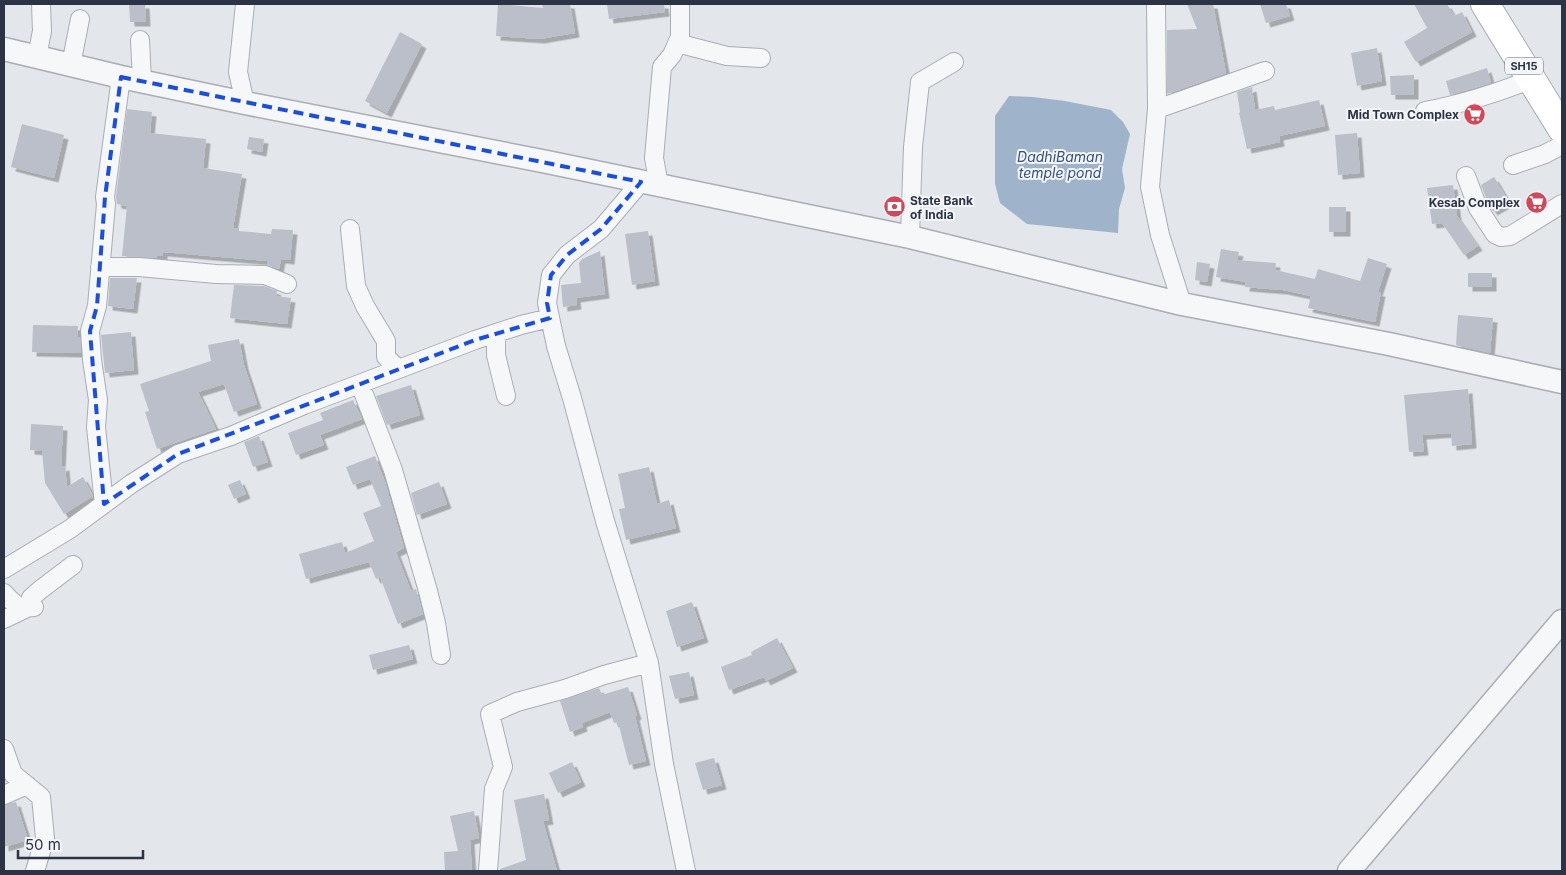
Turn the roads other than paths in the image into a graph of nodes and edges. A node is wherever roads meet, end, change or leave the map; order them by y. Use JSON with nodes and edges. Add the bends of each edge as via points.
{"nodes":[{"id":1,"x":41,"y":4,"type":"edge"},
{"id":2,"x":245,"y":4,"type":"edge"},
{"id":3,"x":680,"y":4,"type":"edge"},
{"id":4,"x":1156,"y":4,"type":"edge"},
{"id":5,"x":1485,"y":4,"type":"edge"},
{"id":6,"x":80,"y":19,"type":"dead end"},
{"id":7,"x":140,"y":40,"type":"dead end"},
{"id":8,"x":677,"y":43,"type":"junction"},
{"id":9,"x":4,"y":49,"type":"edge"},
{"id":10,"x":37,"y":57,"type":"junction"},
{"id":11,"x":761,"y":58,"type":"dead end"},
{"id":12,"x":954,"y":62,"type":"dead end"},
{"id":13,"x":71,"y":65,"type":"junction"},
{"id":14,"x":1265,"y":71,"type":"dead end"},
{"id":15,"x":132,"y":79,"type":"junction"},
{"id":16,"x":1532,"y":79,"type":"junction"},
{"id":17,"x":245,"y":103,"type":"junction"},
{"id":18,"x":1157,"y":109,"type":"junction"},
{"id":19,"x":1425,"y":111,"type":"dead end"},
{"id":20,"x":1562,"y":129,"type":"edge"},
{"id":21,"x":1562,"y":145,"type":"edge"},
{"id":22,"x":1513,"y":164,"type":"dead end"},
{"id":23,"x":1466,"y":176,"type":"dead end"},
{"id":24,"x":650,"y":183,"type":"junction"},
{"id":25,"x":1562,"y":204,"type":"edge"},
{"id":26,"x":350,"y":229,"type":"dead end"},
{"id":27,"x":910,"y":238,"type":"junction"},
{"id":28,"x":100,"y":267,"type":"junction"},
{"id":29,"x":287,"y":284,"type":"dead end"},
{"id":30,"x":1182,"y":304,"type":"junction"},
{"id":31,"x":550,"y":318,"type":"junction"},
{"id":32,"x":496,"y":333,"type":"junction"},
{"id":33,"x":398,"y":369,"type":"junction"},
{"id":34,"x":1562,"y":382,"type":"edge"},
{"id":35,"x":360,"y":384,"type":"junction"},
{"id":36,"x":506,"y":396,"type":"dead end"},
{"id":37,"x":104,"y":504,"type":"junction"},
{"id":38,"x":73,"y":564,"type":"dead end"},
{"id":39,"x":4,"y":569,"type":"edge"},
{"id":40,"x":4,"y":593,"type":"edge"},
{"id":41,"x":34,"y":607,"type":"junction"},
{"id":42,"x":4,"y":619,"type":"edge"},
{"id":43,"x":1562,"y":621,"type":"edge"},
{"id":44,"x":441,"y":655,"type":"dead end"},
{"id":45,"x":649,"y":663,"type":"junction"},
{"id":46,"x":4,"y":749,"type":"edge"},
{"id":47,"x":27,"y":785,"type":"junction"},
{"id":48,"x":4,"y":795,"type":"edge"},
{"id":49,"x":35,"y":871,"type":"edge"},
{"id":50,"x":488,"y":871,"type":"edge"},
{"id":51,"x":686,"y":871,"type":"edge"},
{"id":52,"x":1349,"y":871,"type":"edge"}],
"edges":[{"from":1,"to":10,"type":"street","via":[[42,31]]},
{"from":2,"to":17,"type":"street","via":[[238,72]]},
{"from":3,"to":8,"type":"street"},
{"from":4,"to":18,"type":"street"},
{"from":5,"to":16,"type":"main road","number":"SH15"},
{"from":6,"to":13,"type":"street"},
{"from":7,"to":15,"type":"street"},
{"from":8,"to":11,"type":"street","via":[[727,56]]},
{"from":8,"to":24,"type":"street","via":[[662,67]]},
{"from":9,"to":10,"type":"street"},
{"from":10,"to":13,"type":"street"},
{"from":12,"to":27,"type":"street","via":[[920,82],[913,147]]},
{"from":13,"to":15,"type":"street"},
{"from":14,"to":18,"type":"street"},
{"from":15,"to":17,"type":"street"},
{"from":15,"to":28,"type":"street","via":[[105,197]]},
{"from":16,"to":19,"type":"street","via":[[1456,106]]},
{"from":16,"to":20,"type":"main road","number":"SH15"},
{"from":17,"to":24,"type":"street"},
{"from":18,"to":30,"type":"street","via":[[1150,187],[1160,235]]},
{"from":21,"to":22,"type":"street"},
{"from":23,"to":25,"type":"street","via":[[1478,208],[1500,237],[1510,236]]},
{"from":24,"to":27,"type":"street"},
{"from":24,"to":31,"type":"street","via":[[567,255],[551,275]]},
{"from":26,"to":33,"type":"street","via":[[356,286],[386,341],[386,357]]},
{"from":27,"to":30,"type":"street"},
{"from":28,"to":29,"type":"street","via":[[265,275]]},
{"from":28,"to":37,"type":"street","via":[[97,306],[90,331]]},
{"from":30,"to":34,"type":"street"},
{"from":31,"to":32,"type":"street"},
{"from":31,"to":45,"type":"street","via":[[604,521]]},
{"from":32,"to":33,"type":"street"},
{"from":32,"to":36,"type":"street","via":[[496,355]]},
{"from":33,"to":35,"type":"street"},
{"from":35,"to":37,"type":"street","via":[[178,454]]},
{"from":35,"to":44,"type":"street","via":[[393,470],[428,591]]},
{"from":37,"to":39,"type":"street"},
{"from":38,"to":41,"type":"street","via":[[31,598]]},
{"from":40,"to":41,"type":"street","via":[[16,606]]},
{"from":41,"to":42,"type":"street"},
{"from":43,"to":52,"type":"street"},
{"from":45,"to":50,"type":"street","via":[[517,702],[490,714],[502,767],[494,789]]},
{"from":45,"to":51,"type":"street","via":[[664,764]]},
{"from":46,"to":47,"type":"street","via":[[13,774]]},
{"from":47,"to":48,"type":"street"},
{"from":47,"to":49,"type":"street","via":[[41,797],[46,838]]}]}
